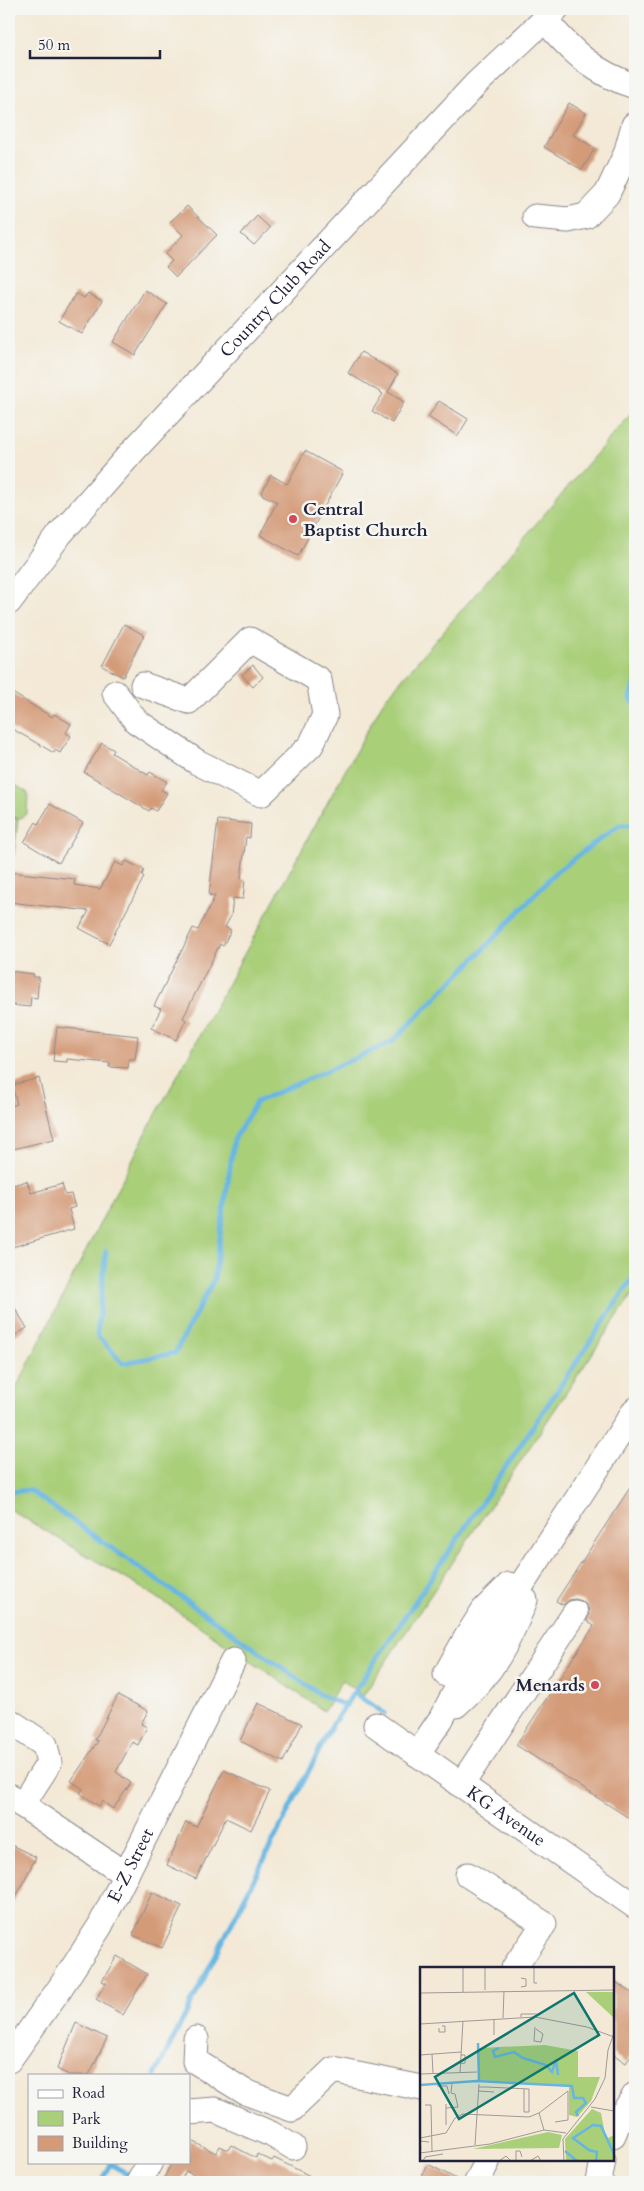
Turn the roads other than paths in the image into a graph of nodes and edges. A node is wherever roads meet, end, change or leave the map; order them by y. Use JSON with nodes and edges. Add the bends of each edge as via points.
{"nodes":[{"id":1,"x":550,"y":14,"type":"edge"},
{"id":2,"x":635,"y":86,"type":"edge"},
{"id":3,"x":634,"y":125,"type":"edge"},
{"id":4,"x":535,"y":217,"type":"dead end"},
{"id":5,"x":9,"y":602,"type":"edge"},
{"id":6,"x":143,"y":685,"type":"dead end"},
{"id":7,"x":115,"y":693,"type":"dead end"},
{"id":8,"x":635,"y":1410,"type":"edge"},
{"id":9,"x":545,"y":1547,"type":"junction"},
{"id":10,"x":575,"y":1613,"type":"dead end"},
{"id":11,"x":233,"y":1661,"type":"dead end"},
{"id":12,"x":442,"y":1719,"type":"junction"},
{"id":13,"x":9,"y":1721,"type":"edge"},
{"id":14,"x":376,"y":1725,"type":"dead end"},
{"id":15,"x":417,"y":1754,"type":"junction"},
{"id":16,"x":461,"y":1785,"type":"junction"},
{"id":17,"x":15,"y":1800,"type":"edge"},
{"id":18,"x":126,"y":1875,"type":"junction"},
{"id":19,"x":468,"y":1875,"type":"dead end"},
{"id":20,"x":635,"y":1906,"type":"edge"},
{"id":21,"x":544,"y":1924,"type":"junction"},
{"id":22,"x":515,"y":1967,"type":"edge"},
{"id":23,"x":535,"y":1967,"type":"edge"},
{"id":24,"x":196,"y":2039,"type":"dead end"},
{"id":25,"x":9,"y":2060,"type":"edge"},
{"id":26,"x":420,"y":2088,"type":"edge"},
{"id":27,"x":635,"y":2095,"type":"edge"},
{"id":28,"x":190,"y":2112,"type":"edge"},
{"id":29,"x":614,"y":2133,"type":"edge"},
{"id":30,"x":292,"y":2147,"type":"dead end"},
{"id":31,"x":488,"y":2161,"type":"edge"},
{"id":32,"x":603,"y":2161,"type":"edge"},
{"id":33,"x":149,"y":2164,"type":"edge"},
{"id":34,"x":139,"y":2182,"type":"edge"},
{"id":35,"x":477,"y":2182,"type":"edge"},
{"id":36,"x":599,"y":2182,"type":"edge"}],
"edges":[{"from":1,"to":2,"type":"street","via":[[562,41],[585,62],[613,80]]},
{"from":1,"to":5,"type":"street","name":"Country Club Road","via":[[476,83],[133,451],[60,534]]},
{"from":3,"to":4,"type":"street","via":[[626,154],[607,194],[586,216],[568,220]]},
{"from":6,"to":7,"type":"street","via":[[189,701],[250,640],[319,680],[325,715],[311,745],[261,794],[197,762],[136,721]]},
{"from":8,"to":9,"type":"street"},
{"from":9,"to":12,"type":"street","via":[[508,1642],[477,1687]]},
{"from":9,"to":12,"type":"street","via":[[484,1610],[465,1640],[446,1674]]},
{"from":10,"to":16,"type":"street"},
{"from":11,"to":18,"type":"street","name":"E-Z Street"},
{"from":12,"to":15,"type":"street"},
{"from":13,"to":17,"type":"street","via":[[45,1745],[48,1763]]},
{"from":14,"to":15,"type":"street","name":"KG Avenue"},
{"from":15,"to":16,"type":"street","name":"KG Avenue"},
{"from":16,"to":20,"type":"street","name":"KG Avenue"},
{"from":17,"to":18,"type":"street"},
{"from":18,"to":25,"type":"street","name":"E-Z Street","via":[[100,1926]]},
{"from":19,"to":21,"type":"street"},
{"from":21,"to":22,"type":"street"},
{"from":21,"to":23,"type":"street","via":[[546,1951]]},
{"from":24,"to":26,"type":"street","via":[[195,2060],[245,2092],[292,2109],[333,2070]]},
{"from":27,"to":29,"type":"street"},
{"from":28,"to":30,"type":"street","via":[[214,2110],[271,2134]]},
{"from":31,"to":35,"type":"street"},
{"from":32,"to":36,"type":"street"},
{"from":33,"to":34,"type":"street"}]}
